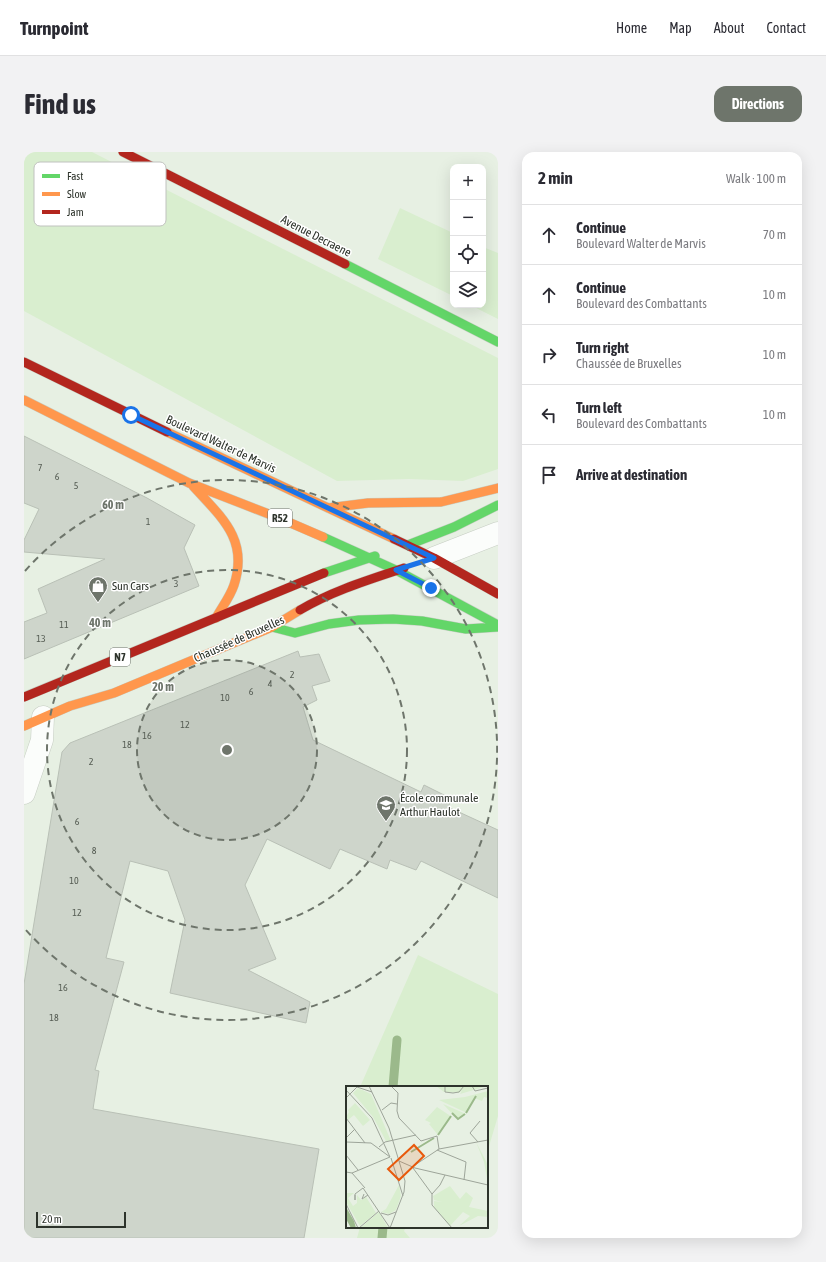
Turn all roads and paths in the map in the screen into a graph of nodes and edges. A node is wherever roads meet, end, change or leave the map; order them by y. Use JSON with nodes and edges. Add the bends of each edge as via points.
{"nodes":[{"id":1,"x":123,"y":152,"type":"edge"},
{"id":2,"x":143,"y":162,"type":"edge"},
{"id":3,"x":166,"y":174,"type":"edge"},
{"id":4,"x":498,"y":342,"type":"edge"},
{"id":5,"x":24,"y":362,"type":"edge"},
{"id":6,"x":24,"y":400,"type":"edge"},
{"id":7,"x":189,"y":483,"type":"junction"},
{"id":8,"x":498,"y":488,"type":"edge"},
{"id":9,"x":498,"y":505,"type":"edge"},
{"id":10,"x":328,"y":508,"type":"junction"},
{"id":11,"x":498,"y":533,"type":"edge"},
{"id":12,"x":408,"y":545,"type":"junction"},
{"id":13,"x":395,"y":549,"type":"dead end"},
{"id":14,"x":382,"y":554,"type":"dead end"},
{"id":15,"x":369,"y":558,"type":"junction"},
{"id":16,"x":424,"y":561,"type":"junction"},
{"id":17,"x":396,"y":570,"type":"junction"},
{"id":18,"x":498,"y":594,"type":"edge"},
{"id":19,"x":216,"y":618,"type":"junction"},
{"id":20,"x":498,"y":626,"type":"edge"},
{"id":21,"x":272,"y":628,"type":"junction"},
{"id":22,"x":24,"y":697,"type":"edge"},
{"id":23,"x":33,"y":721,"type":"edge"},
{"id":24,"x":24,"y":793,"type":"edge"}],
"edges":[{"from":1,"to":2,"type":"main road","name":"Avenue Decraene"},
{"from":3,"to":4,"type":"main road","name":"Avenue Decraene"},
{"from":5,"to":10,"type":"main road","name":"Boulevard Walter de Marvis","number":"R52"},
{"from":6,"to":7,"type":"main road","number":"R52"},
{"from":7,"to":15,"type":"main road","number":"R52","via":[[279,518]]},
{"from":7,"to":19,"type":"main road","via":[[218,513],[235,537],[238,560],[234,586]]},
{"from":8,"to":10,"type":"main road","via":[[441,502],[368,503]]},
{"from":9,"to":12,"type":"main road","via":[[462,524]]},
{"from":10,"to":12,"type":"main road","name":"Boulevard Walter de Marvis","number":"R52"},
{"from":11,"to":16,"type":"street","name":"Chaussée de Bruxelles"},
{"from":12,"to":13,"type":"main road"},
{"from":12,"to":16,"type":"main road","number":"R52"},
{"from":14,"to":15,"type":"main road","number":"N7"},
{"from":15,"to":17,"type":"main road","number":"R52"},
{"from":15,"to":19,"type":"main road","number":"N7","via":[[327,572]]},
{"from":16,"to":17,"type":"main road","name":"Chaussée de Bruxelles"},
{"from":16,"to":18,"type":"main road","number":"R52"},
{"from":17,"to":20,"type":"main road","number":"R52"},
{"from":17,"to":21,"type":"main road","name":"Chaussée de Bruxelles","via":[[314,602]]},
{"from":19,"to":22,"type":"main road","number":"N7"},
{"from":20,"to":21,"type":"main road","via":[[466,629],[422,621],[392,619],[329,624],[295,633]]},
{"from":21,"to":23,"type":"main road","name":"Chaussée de Bruxelles","via":[[114,693],[70,706]]},
{"from":23,"to":24,"type":"street","via":[[42,740]]}]}
